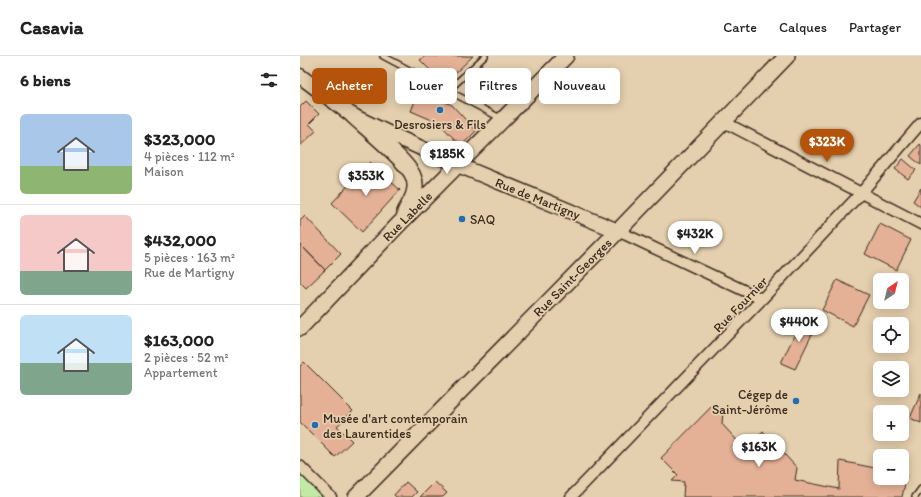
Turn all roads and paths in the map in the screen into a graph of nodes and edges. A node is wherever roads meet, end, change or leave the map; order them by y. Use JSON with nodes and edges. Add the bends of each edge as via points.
{"nodes":[{"id":1,"x":382,"y":56,"type":"edge"},
{"id":2,"x":485,"y":56,"type":"edge"},
{"id":3,"x":566,"y":56,"type":"edge"},
{"id":4,"x":787,"y":56,"type":"edge"},
{"id":5,"x":405,"y":68,"type":"edge"},
{"id":6,"x":300,"y":76,"type":"edge"},
{"id":7,"x":457,"y":82,"type":"edge"},
{"id":8,"x":457,"y":96,"type":"edge"},
{"id":9,"x":354,"y":116,"type":"junction"},
{"id":10,"x":503,"y":120,"type":"junction"},
{"id":11,"x":724,"y":122,"type":"junction"},
{"id":12,"x":921,"y":123,"type":"edge"},
{"id":13,"x":458,"y":165,"type":"junction"},
{"id":14,"x":861,"y":194,"type":"junction"},
{"id":15,"x":921,"y":224,"type":"edge"},
{"id":16,"x":398,"y":225,"type":"junction"},
{"id":17,"x":618,"y":231,"type":"junction"},
{"id":18,"x":762,"y":300,"type":"junction"},
{"id":19,"x":300,"y":328,"type":"edge"},
{"id":20,"x":300,"y":466,"type":"edge"},
{"id":21,"x":921,"y":489,"type":"edge"},
{"id":22,"x":331,"y":497,"type":"edge"},
{"id":23,"x":356,"y":497,"type":"edge"},
{"id":24,"x":571,"y":497,"type":"edge"},
{"id":25,"x":915,"y":497,"type":"edge"}],
"edges":[{"from":1,"to":5,"type":"lane"},
{"from":2,"to":7,"type":"lane"},
{"from":3,"to":10,"type":"main road","name":"Rue Labelle"},
{"from":4,"to":11,"type":"main road","name":"Rue Saint-Georges"},
{"from":6,"to":9,"type":"main road","name":"Rue de Martigny"},
{"from":8,"to":10,"type":"lane"},
{"from":9,"to":13,"type":"main road","name":"Rue de Martigny"},
{"from":9,"to":16,"type":"main road","via":[[414,177],[413,198]]},
{"from":10,"to":13,"type":"main road","name":"Rue Labelle"},
{"from":11,"to":14,"type":"street"},
{"from":11,"to":17,"type":"main road","name":"Rue Saint-Georges"},
{"from":12,"to":14,"type":"street","name":"Rue Fournier"},
{"from":13,"to":16,"type":"main road","name":"Rue Labelle"},
{"from":13,"to":17,"type":"main road","name":"Rue de Martigny"},
{"from":14,"to":15,"type":"street"},
{"from":14,"to":18,"type":"street","name":"Rue Fournier"},
{"from":16,"to":19,"type":"main road","name":"Rue Labelle"},
{"from":17,"to":18,"type":"street","name":"Rue de Martigny"},
{"from":17,"to":23,"type":"main road","name":"Rue Saint-Georges"},
{"from":18,"to":24,"type":"street","name":"Rue Fournier"},
{"from":20,"to":22,"type":"street"},
{"from":21,"to":25,"type":"lane"}]}
